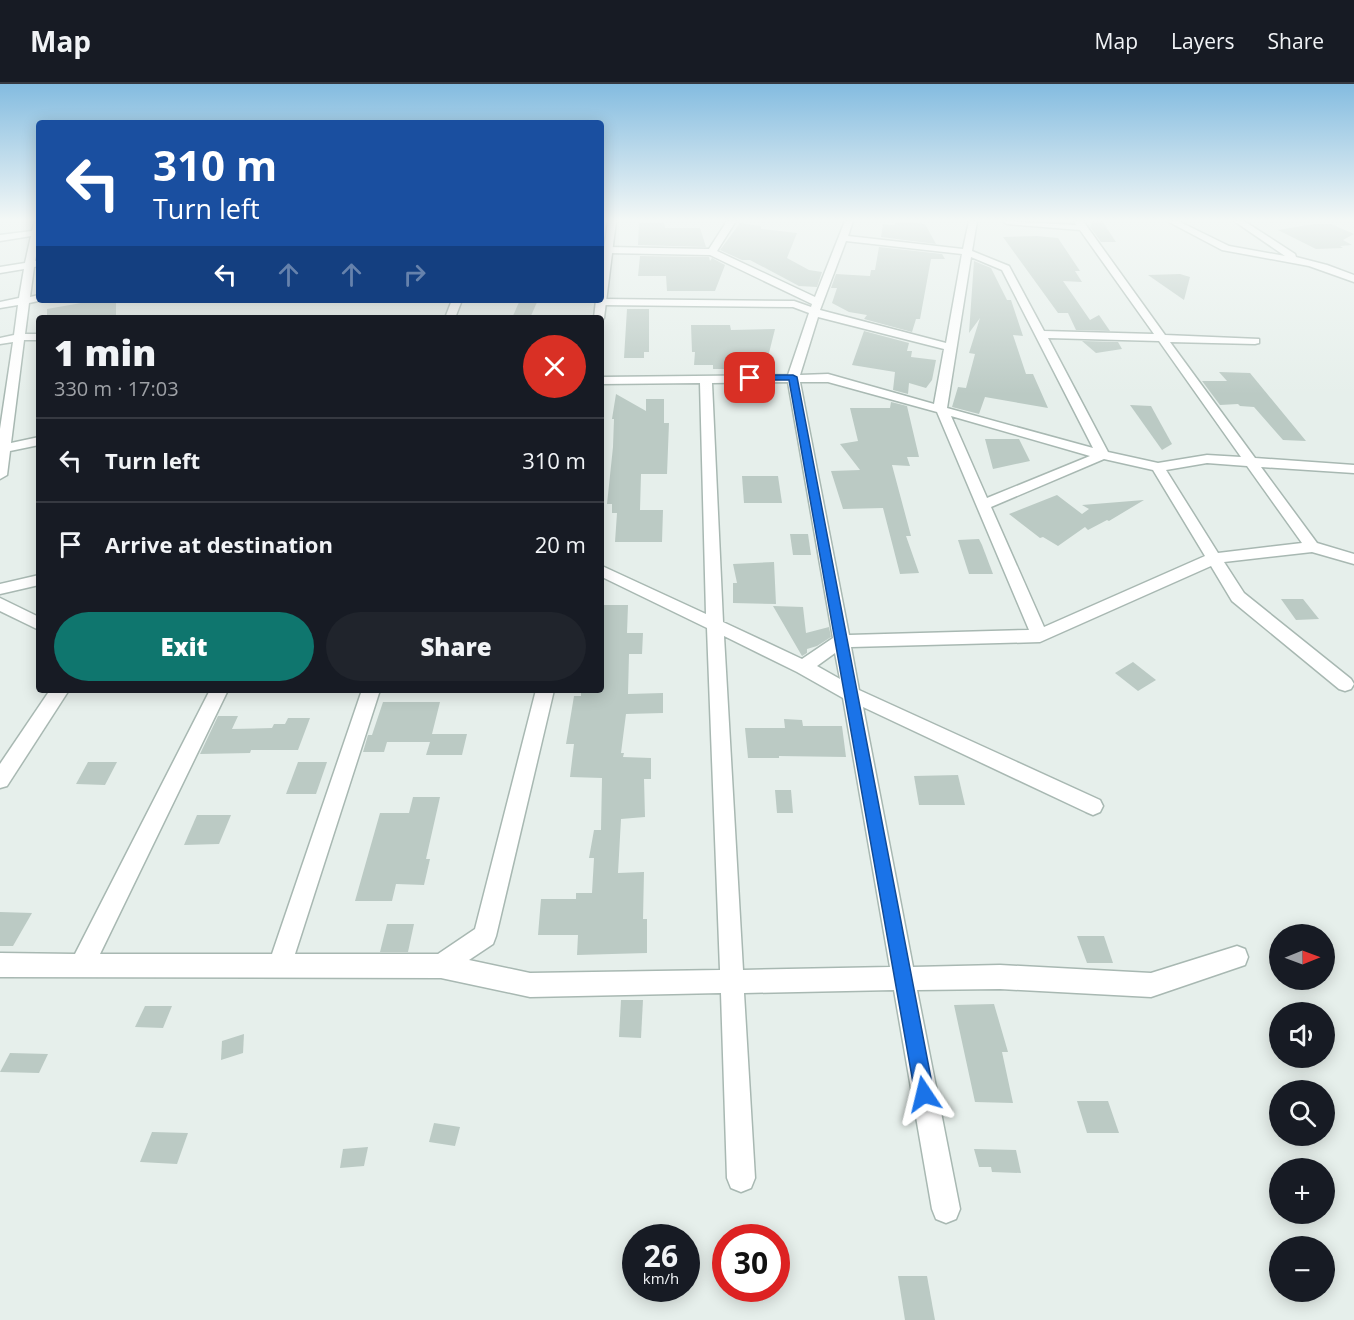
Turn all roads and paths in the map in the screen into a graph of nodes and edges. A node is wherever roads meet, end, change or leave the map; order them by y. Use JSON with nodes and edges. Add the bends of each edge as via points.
{"nodes":[{"id":1,"x":30,"y":279,"type":"edge"},
{"id":2,"x":763,"y":279,"type":"edge"},
{"id":3,"x":827,"y":279,"type":"edge"},
{"id":4,"x":962,"y":279,"type":"edge"},
{"id":5,"x":1011,"y":279,"type":"edge"},
{"id":6,"x":1119,"y":279,"type":"edge"},
{"id":7,"x":36,"y":298,"type":"edge"},
{"id":8,"x":25,"y":300,"type":"junction"},
{"id":9,"x":604,"y":302,"type":"edge"},
{"id":10,"x":0,"y":304,"type":"edge"},
{"id":11,"x":816,"y":306,"type":"junction"},
{"id":12,"x":1039,"y":334,"type":"junction"},
{"id":13,"x":20,"y":337,"type":"junction"},
{"id":14,"x":36,"y":337,"type":"edge"},
{"id":15,"x":1161,"y":337,"type":"junction"},
{"id":16,"x":0,"y":341,"type":"edge"},
{"id":17,"x":1255,"y":341,"type":"dead end"},
{"id":18,"x":949,"y":347,"type":"junction"},
{"id":19,"x":793,"y":377,"type":"junction"},
{"id":20,"x":706,"y":378,"type":"junction"},
{"id":21,"x":604,"y":380,"type":"edge"},
{"id":22,"x":6,"y":394,"type":"edge"},
{"id":23,"x":942,"y":411,"type":"junction"},
{"id":24,"x":36,"y":442,"type":"edge"},
{"id":25,"x":2,"y":449,"type":"edge"},
{"id":26,"x":1103,"y":454,"type":"junction"},
{"id":27,"x":1250,"y":462,"type":"junction"},
{"id":28,"x":1158,"y":467,"type":"junction"},
{"id":29,"x":1354,"y":469,"type":"edge"},
{"id":30,"x":0,"y":475,"type":"edge"},
{"id":31,"x":983,"y":505,"type":"junction"},
{"id":32,"x":1312,"y":547,"type":"junction"},
{"id":33,"x":1215,"y":558,"type":"junction"},
{"id":34,"x":1354,"y":559,"type":"edge"},
{"id":35,"x":604,"y":572,"type":"edge"},
{"id":36,"x":36,"y":581,"type":"edge"},
{"id":37,"x":0,"y":590,"type":"edge"},
{"id":38,"x":0,"y":604,"type":"edge"},
{"id":39,"x":36,"y":622,"type":"edge"},
{"id":40,"x":715,"y":625,"type":"junction"},
{"id":41,"x":1040,"y":636,"type":"junction"},
{"id":42,"x":841,"y":641,"type":"junction"},
{"id":43,"x":803,"y":667,"type":"junction"},
{"id":44,"x":1345,"y":684,"type":"dead end"},
{"id":45,"x":58,"y":693,"type":"edge"},
{"id":46,"x":218,"y":693,"type":"edge"},
{"id":47,"x":370,"y":693,"type":"edge"},
{"id":48,"x":544,"y":693,"type":"edge"},
{"id":49,"x":851,"y":694,"type":"junction"},
{"id":50,"x":4,"y":769,"type":"edge"},
{"id":51,"x":1093,"y":806,"type":"dead end"},
{"id":52,"x":1238,"y":957,"type":"dead end"},
{"id":53,"x":0,"y":965,"type":"edge"},
{"id":54,"x":82,"y":965,"type":"junction"},
{"id":55,"x":280,"y":965,"type":"junction"},
{"id":56,"x":441,"y":966,"type":"junction"},
{"id":57,"x":903,"y":978,"type":"junction"},
{"id":58,"x":731,"y":982,"type":"junction"},
{"id":59,"x":741,"y":1178,"type":"dead end"},
{"id":60,"x":946,"y":1209,"type":"dead end"}],
"edges":[{"from":1,"to":8,"type":"street"},
{"from":2,"to":11,"type":"street"},
{"from":3,"to":11,"type":"street"},
{"from":4,"to":18,"type":"street"},
{"from":5,"to":12,"type":"street"},
{"from":6,"to":15,"type":"street"},
{"from":7,"to":8,"type":"street"},
{"from":8,"to":10,"type":"street"},
{"from":8,"to":13,"type":"street"},
{"from":9,"to":11,"type":"street"},
{"from":11,"to":18,"type":"street","via":[[825,316]]},
{"from":11,"to":19,"type":"street"},
{"from":12,"to":15,"type":"street"},
{"from":12,"to":26,"type":"street"},
{"from":13,"to":14,"type":"street"},
{"from":13,"to":16,"type":"street"},
{"from":13,"to":22,"type":"street"},
{"from":15,"to":17,"type":"street"},
{"from":15,"to":27,"type":"street"},
{"from":18,"to":23,"type":"street"},
{"from":19,"to":20,"type":"street"},
{"from":19,"to":23,"type":"street","via":[[828,378]]},
{"from":19,"to":42,"type":"street"},
{"from":20,"to":21,"type":"street"},
{"from":20,"to":40,"type":"street"},
{"from":22,"to":25,"type":"street"},
{"from":23,"to":26,"type":"street"},
{"from":23,"to":31,"type":"street"},
{"from":24,"to":25,"type":"street"},
{"from":25,"to":30,"type":"street"},
{"from":26,"to":28,"type":"street"},
{"from":26,"to":31,"type":"street"},
{"from":27,"to":28,"type":"street","via":[[1207,459]]},
{"from":27,"to":29,"type":"street"},
{"from":27,"to":32,"type":"street"},
{"from":28,"to":33,"type":"street"},
{"from":31,"to":41,"type":"street"},
{"from":32,"to":33,"type":"street"},
{"from":32,"to":34,"type":"street"},
{"from":33,"to":41,"type":"street"},
{"from":33,"to":44,"type":"street","via":[[1238,597]]},
{"from":35,"to":40,"type":"street"},
{"from":36,"to":37,"type":"street"},
{"from":38,"to":39,"type":"street"},
{"from":40,"to":43,"type":"street"},
{"from":40,"to":58,"type":"street"},
{"from":41,"to":42,"type":"street"},
{"from":42,"to":43,"type":"street"},
{"from":42,"to":49,"type":"street"},
{"from":43,"to":49,"type":"street"},
{"from":45,"to":50,"type":"street"},
{"from":46,"to":54,"type":"street"},
{"from":47,"to":55,"type":"street"},
{"from":48,"to":56,"type":"street","via":[[485,936]]},
{"from":49,"to":51,"type":"street"},
{"from":49,"to":57,"type":"street"},
{"from":52,"to":57,"type":"street","via":[[1150,985],[1000,977]]},
{"from":53,"to":54,"type":"street"},
{"from":54,"to":55,"type":"street"},
{"from":55,"to":56,"type":"street"},
{"from":56,"to":58,"type":"street","via":[[530,985]]},
{"from":57,"to":58,"type":"street"},
{"from":57,"to":60,"type":"street"},
{"from":58,"to":59,"type":"street"}]}
